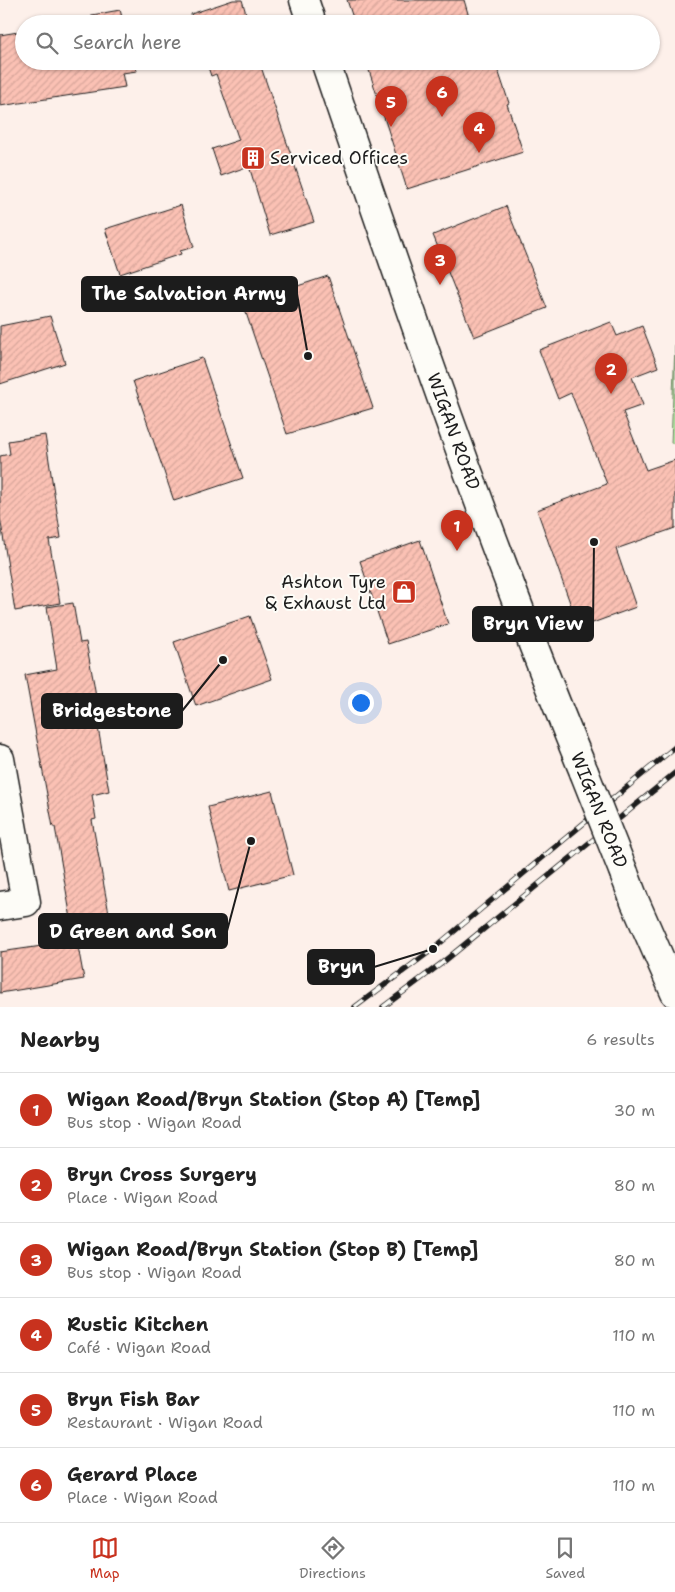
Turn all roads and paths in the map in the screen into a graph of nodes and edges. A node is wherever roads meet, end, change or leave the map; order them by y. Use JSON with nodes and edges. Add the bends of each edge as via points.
{"nodes":[{"id":1,"x":304,"y":0,"type":"edge"},
{"id":2,"x":309,"y":15,"type":"edge"},
{"id":3,"x":328,"y":70,"type":"edge"},
{"id":4,"x":0,"y":759,"type":"edge"},
{"id":5,"x":0,"y":906,"type":"edge"},
{"id":6,"x":675,"y":993,"type":"edge"}],
"edges":[{"from":1,"to":2,"type":"main road"},
{"from":3,"to":6,"type":"main road","name":"WIGAN ROAD","bridge":true,"via":[[464,460],[520,610],[635,902]]},
{"from":4,"to":5,"type":"main road","via":[[26,902]]}]}
